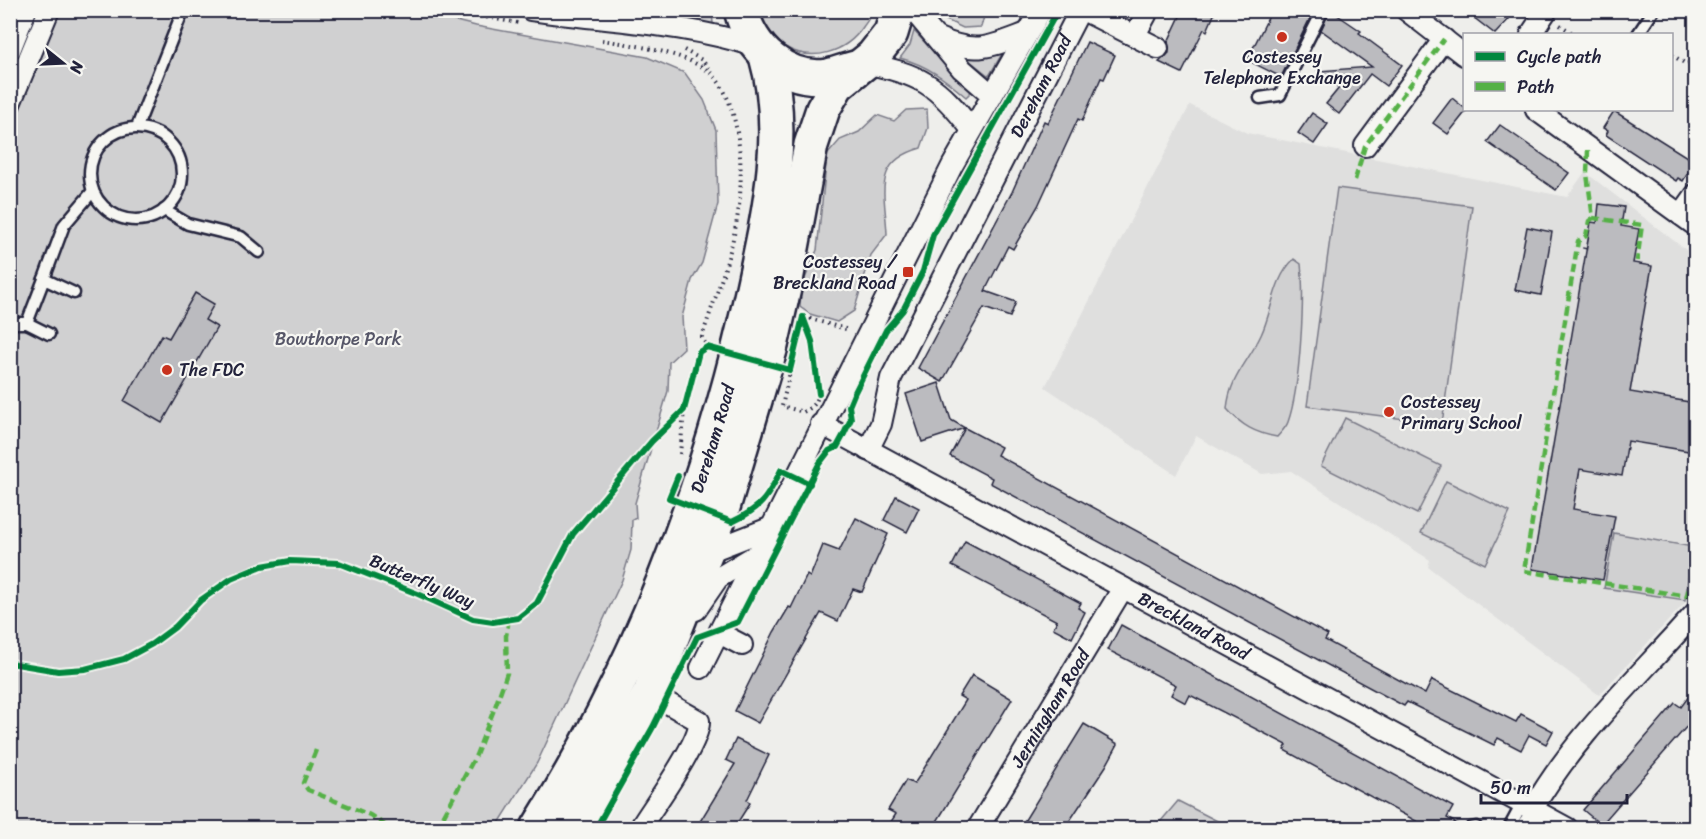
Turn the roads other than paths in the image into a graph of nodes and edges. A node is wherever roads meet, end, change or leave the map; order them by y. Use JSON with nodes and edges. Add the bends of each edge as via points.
{"nodes":[{"id":1,"x":26,"y":10,"type":"edge"},
{"id":2,"x":49,"y":10,"type":"edge"},
{"id":3,"x":741,"y":10,"type":"edge"},
{"id":4,"x":898,"y":10,"type":"edge"},
{"id":5,"x":913,"y":10,"type":"edge"},
{"id":6,"x":1041,"y":10,"type":"edge"},
{"id":7,"x":1323,"y":10,"type":"edge"},
{"id":8,"x":1406,"y":10,"type":"edge"},
{"id":9,"x":1547,"y":10,"type":"edge"},
{"id":10,"x":1654,"y":10,"type":"edge"},
{"id":11,"x":182,"y":13,"type":"dead end"},
{"id":12,"x":1080,"y":13,"type":"edge"},
{"id":13,"x":1146,"y":15,"type":"dead end"},
{"id":14,"x":528,"y":17,"type":"edge"},
{"id":15,"x":1027,"y":33,"type":"junction"},
{"id":16,"x":1532,"y":33,"type":"edge"},
{"id":17,"x":1639,"y":33,"type":"edge"},
{"id":18,"x":1135,"y":34,"type":"junction"},
{"id":19,"x":934,"y":37,"type":"junction"},
{"id":20,"x":1444,"y":39,"type":"junction"},
{"id":21,"x":1158,"y":48,"type":"dead end"},
{"id":22,"x":10,"y":50,"type":"edge"},
{"id":23,"x":762,"y":51,"type":"junction"},
{"id":24,"x":1463,"y":54,"type":"edge"},
{"id":25,"x":860,"y":66,"type":"junction"},
{"id":26,"x":992,"y":95,"type":"junction"},
{"id":27,"x":1260,"y":98,"type":"dead end"},
{"id":28,"x":10,"y":104,"type":"edge"},
{"id":29,"x":1537,"y":111,"type":"edge"},
{"id":30,"x":137,"y":127,"type":"junction"},
{"id":31,"x":972,"y":130,"type":"junction"},
{"id":32,"x":1365,"y":146,"type":"dead end"},
{"id":33,"x":93,"y":191,"type":"junction"},
{"id":34,"x":1695,"y":194,"type":"edge"},
{"id":35,"x":164,"y":210,"type":"junction"},
{"id":36,"x":1688,"y":221,"type":"edge"},
{"id":37,"x":259,"y":252,"type":"dead end"},
{"id":38,"x":44,"y":279,"type":"junction"},
{"id":39,"x":74,"y":292,"type":"dead end"},
{"id":40,"x":10,"y":323,"type":"edge"},
{"id":41,"x":27,"y":323,"type":"junction"},
{"id":42,"x":49,"y":334,"type":"dead end"},
{"id":43,"x":821,"y":424,"type":"junction"},
{"id":44,"x":868,"y":450,"type":"junction"},
{"id":45,"x":772,"y":527,"type":"junction"},
{"id":46,"x":708,"y":552,"type":"junction"},
{"id":47,"x":759,"y":553,"type":"junction"},
{"id":48,"x":1123,"y":588,"type":"junction"},
{"id":49,"x":1695,"y":612,"type":"edge"},
{"id":50,"x":676,"y":633,"type":"junction"},
{"id":51,"x":719,"y":633,"type":"junction"},
{"id":52,"x":638,"y":642,"type":"junction"},
{"id":53,"x":742,"y":645,"type":"dead end"},
{"id":54,"x":701,"y":668,"type":"dead end"},
{"id":55,"x":650,"y":693,"type":"junction"},
{"id":56,"x":1527,"y":807,"type":"junction"},
{"id":57,"x":538,"y":828,"type":"edge"},
{"id":58,"x":576,"y":828,"type":"edge"},
{"id":59,"x":640,"y":828,"type":"edge"},
{"id":60,"x":978,"y":828,"type":"edge"},
{"id":61,"x":1509,"y":828,"type":"edge"},
{"id":62,"x":1520,"y":828,"type":"edge"},
{"id":63,"x":1568,"y":828,"type":"edge"}],
"edges":[{"from":1,"to":22,"type":"street"},
{"from":2,"to":28,"type":"street"},
{"from":3,"to":23,"type":"highway","name":"Dereham Road","via":[[751,37]]},
{"from":4,"to":25,"type":"highway","name":"Dereham Road","via":[[891,33]]},
{"from":5,"to":19,"type":"street"},
{"from":6,"to":15,"type":"street"},
{"from":7,"to":27,"type":"lane","via":[[1280,95]]},
{"from":8,"to":20,"type":"street"},
{"from":9,"to":16,"type":"street"},
{"from":10,"to":17,"type":"lane"},
{"from":11,"to":30,"type":"lane"},
{"from":12,"to":18,"type":"street"},
{"from":12,"to":44,"type":"street","name":"Dereham Road","via":[[891,378],[881,424]]},
{"from":13,"to":18,"type":"street"},
{"from":14,"to":23,"type":"street","via":[[689,29],[728,37]]},
{"from":15,"to":19,"type":"street","via":[[984,48],[966,48]]},
{"from":15,"to":26,"type":"street"},
{"from":18,"to":21,"type":"street"},
{"from":19,"to":26,"type":"street"},
{"from":20,"to":24,"type":"street"},
{"from":20,"to":32,"type":"street"},
{"from":23,"to":25,"type":"highway","via":[[779,65],[800,74],[826,76]]},
{"from":23,"to":52,"type":"highway","name":"Dereham Road","via":[[772,76],[776,159],[762,249],[706,462],[682,535]]},
{"from":25,"to":31,"type":"street","via":[[906,72],[928,83],[953,105]]},
{"from":25,"to":46,"type":"highway","name":"Dereham Road","via":[[837,85],[823,109],[811,145],[770,350]]},
{"from":26,"to":31,"type":"street"},
{"from":29,"to":36,"type":"street"},
{"from":30,"to":33,"type":"lane","via":[[108,136],[98,148],[90,177]]},
{"from":30,"to":35,"type":"lane","via":[[163,136],[180,159],[180,187]]},
{"from":31,"to":43,"type":"street"},
{"from":33,"to":35,"type":"lane","via":[[106,208],[124,218],[138,220]]},
{"from":33,"to":38,"type":"lane","via":[[64,225]]},
{"from":34,"to":36,"type":"street"},
{"from":35,"to":37,"type":"lane","via":[[188,224],[241,237]]},
{"from":38,"to":39,"type":"lane"},
{"from":38,"to":41,"type":"lane"},
{"from":40,"to":41,"type":"lane"},
{"from":41,"to":42,"type":"lane"},
{"from":43,"to":44,"type":"street","name":"Breckland Road"},
{"from":43,"to":45,"type":"street"},
{"from":44,"to":48,"type":"street","name":"Breckland Road"},
{"from":45,"to":46,"type":"street"},
{"from":45,"to":47,"type":"street"},
{"from":46,"to":50,"type":"highway","name":"Dereham Road"},
{"from":46,"to":52,"type":"highway","via":[[690,558],[662,624]]},
{"from":47,"to":50,"type":"street","name":"Dereham Road","via":[[718,578],[694,615]]},
{"from":47,"to":51,"type":"street"},
{"from":48,"to":56,"type":"street","name":"Breckland Road"},
{"from":48,"to":60,"type":"street","name":"Jerningham Road"},
{"from":49,"to":56,"type":"street"},
{"from":50,"to":55,"type":"highway","name":"Dereham Road"},
{"from":51,"to":53,"type":"street"},
{"from":51,"to":54,"type":"street"},
{"from":52,"to":57,"type":"highway","name":"Dereham Road","via":[[578,761]]},
{"from":55,"to":58,"type":"highway","name":"Dereham Road"},
{"from":55,"to":59,"type":"street","via":[[699,721],[699,726],[693,744]]},
{"from":56,"to":61,"type":"lane"},
{"from":56,"to":62,"type":"lane"},
{"from":56,"to":63,"type":"street","name":"Breckland Road"}]}
